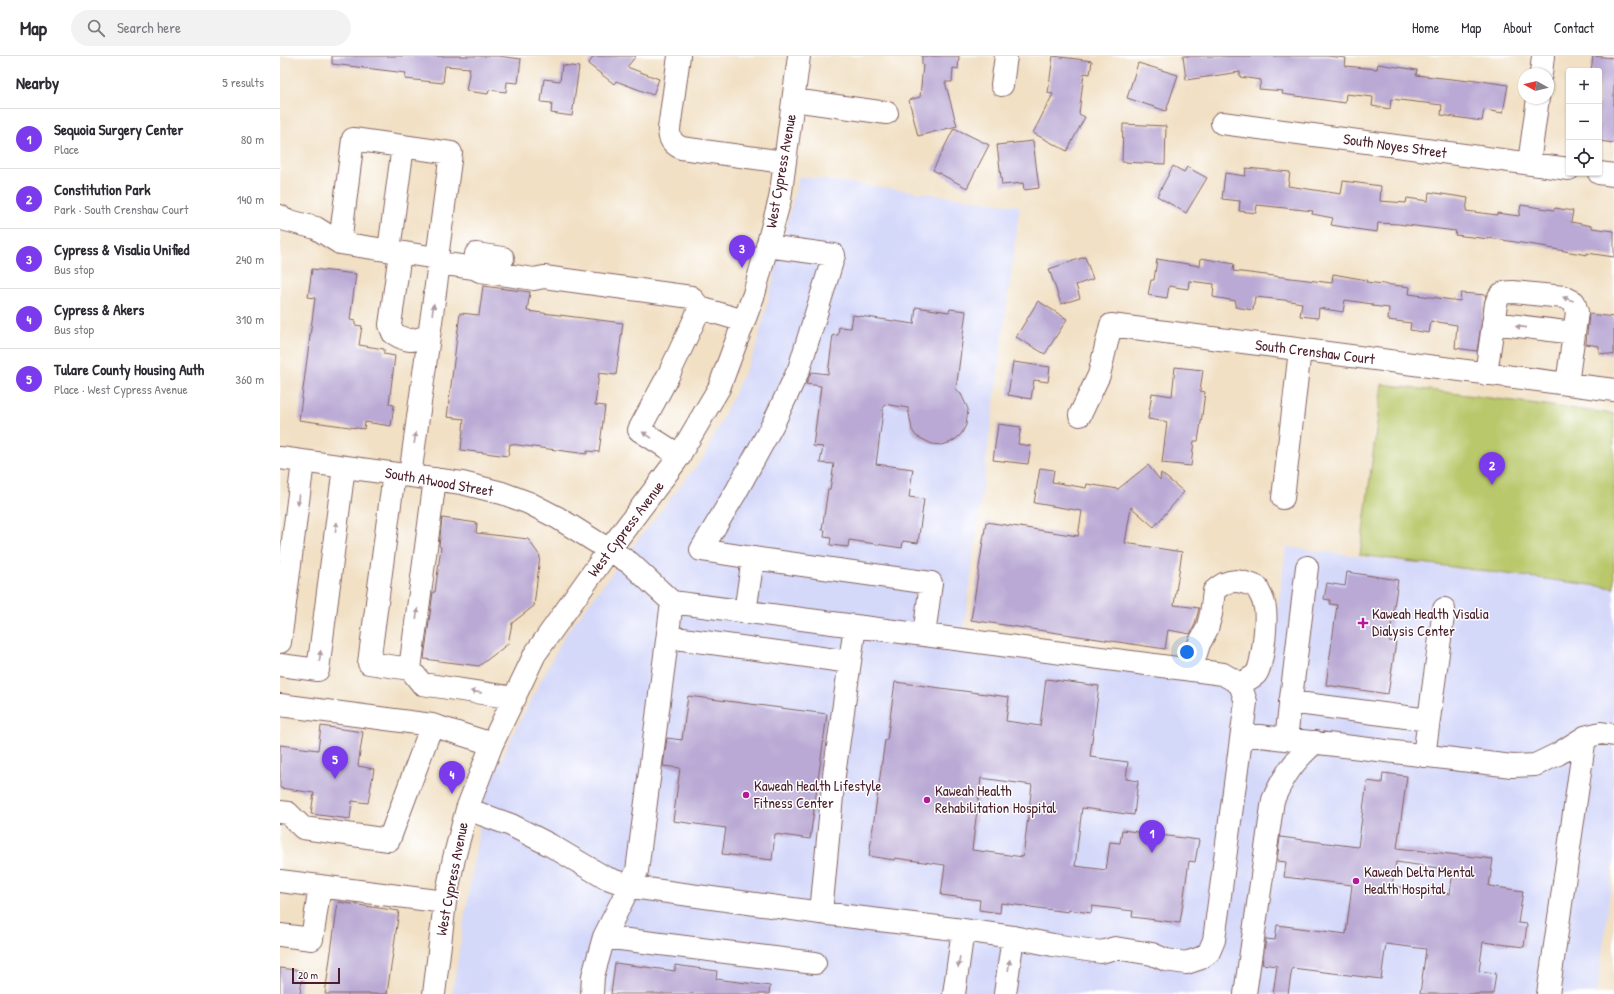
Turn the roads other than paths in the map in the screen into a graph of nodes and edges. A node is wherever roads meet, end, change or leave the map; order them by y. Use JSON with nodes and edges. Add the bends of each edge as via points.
{"nodes":[{"id":1,"x":679,"y":56,"type":"edge"},
{"id":2,"x":799,"y":56,"type":"edge"},
{"id":3,"x":1006,"y":56,"type":"edge"},
{"id":4,"x":1543,"y":56,"type":"edge"},
{"id":5,"x":1542,"y":68,"type":"edge"},
{"id":6,"x":1002,"y":85,"type":"dead end"},
{"id":7,"x":793,"y":100,"type":"junction"},
{"id":8,"x":1537,"y":104,"type":"edge"},
{"id":9,"x":886,"y":113,"type":"dead end"},
{"id":10,"x":1222,"y":123,"type":"dead end"},
{"id":11,"x":403,"y":146,"type":"junction"},
{"id":12,"x":784,"y":162,"type":"junction"},
{"id":13,"x":1529,"y":163,"type":"junction"},
{"id":14,"x":1566,"y":169,"type":"edge"},
{"id":15,"x":1602,"y":173,"type":"edge"},
{"id":16,"x":1614,"y":174,"type":"edge"},
{"id":17,"x":280,"y":221,"type":"edge"},
{"id":18,"x":340,"y":243,"type":"junction"},
{"id":19,"x":767,"y":246,"type":"junction"},
{"id":20,"x":394,"y":252,"type":"junction"},
{"id":21,"x":504,"y":258,"type":"dead end"},
{"id":22,"x":438,"y":260,"type":"junction"},
{"id":23,"x":474,"y":268,"type":"junction"},
{"id":24,"x":700,"y":308,"type":"junction"},
{"id":25,"x":744,"y":321,"type":"junction"},
{"id":26,"x":1493,"y":323,"type":"junction"},
{"id":27,"x":1574,"y":333,"type":"junction"},
{"id":28,"x":429,"y":335,"type":"junction"},
{"id":29,"x":1300,"y":350,"type":"junction"},
{"id":30,"x":1486,"y":374,"type":"junction"},
{"id":31,"x":1567,"y":384,"type":"junction"},
{"id":32,"x":1614,"y":390,"type":"edge"},
{"id":33,"x":1080,"y":415,"type":"dead end"},
{"id":34,"x":680,"y":456,"type":"junction"},
{"id":35,"x":280,"y":458,"type":"edge"},
{"id":36,"x":303,"y":462,"type":"junction"},
{"id":37,"x":344,"y":467,"type":"junction"},
{"id":38,"x":402,"y":475,"type":"junction"},
{"id":39,"x":435,"y":479,"type":"junction"},
{"id":40,"x":1283,"y":498,"type":"dead end"},
{"id":41,"x":609,"y":550,"type":"junction"},
{"id":42,"x":753,"y":558,"type":"junction"},
{"id":43,"x":1307,"y":568,"type":"dead end"},
{"id":44,"x":672,"y":602,"type":"junction"},
{"id":45,"x":1444,"y":609,"type":"dead end"},
{"id":46,"x":745,"y":612,"type":"junction"},
{"id":47,"x":855,"y":626,"type":"junction"},
{"id":48,"x":924,"y":635,"type":"junction"},
{"id":49,"x":668,"y":637,"type":"junction"},
{"id":50,"x":280,"y":642,"type":"edge"},
{"id":51,"x":850,"y":662,"type":"junction"},
{"id":52,"x":280,"y":666,"type":"edge"},
{"id":53,"x":410,"y":669,"type":"junction"},
{"id":54,"x":1191,"y":670,"type":"junction"},
{"id":55,"x":1240,"y":684,"type":"junction"},
{"id":56,"x":515,"y":698,"type":"junction"},
{"id":57,"x":1290,"y":702,"type":"junction"},
{"id":58,"x":280,"y":705,"type":"edge"},
{"id":59,"x":1428,"y":720,"type":"junction"},
{"id":60,"x":432,"y":725,"type":"junction"},
{"id":61,"x":1242,"y":734,"type":"junction"},
{"id":62,"x":1614,"y":735,"type":"edge"},
{"id":63,"x":1585,"y":737,"type":"junction"},
{"id":64,"x":1286,"y":739,"type":"junction"},
{"id":65,"x":1315,"y":742,"type":"junction"},
{"id":66,"x":492,"y":744,"type":"junction"},
{"id":67,"x":1424,"y":756,"type":"junction"},
{"id":68,"x":467,"y":809,"type":"junction"},
{"id":69,"x":280,"y":812,"type":"edge"},
{"id":70,"x":280,"y":881,"type":"edge"},
{"id":71,"x":320,"y":886,"type":"junction"},
{"id":72,"x":629,"y":886,"type":"junction"},
{"id":73,"x":445,"y":902,"type":"junction"},
{"id":74,"x":821,"y":913,"type":"junction"},
{"id":75,"x":963,"y":930,"type":"junction"},
{"id":76,"x":280,"y":935,"type":"edge"},
{"id":77,"x":604,"y":937,"type":"junction"},
{"id":78,"x":1013,"y":937,"type":"junction"},
{"id":79,"x":815,"y":963,"type":"dead end"},
{"id":80,"x":434,"y":994,"type":"edge"},
{"id":81,"x":592,"y":994,"type":"edge"},
{"id":82,"x":954,"y":994,"type":"edge"},
{"id":83,"x":1005,"y":994,"type":"edge"},
{"id":84,"x":1245,"y":994,"type":"edge"},
{"id":85,"x":1548,"y":994,"type":"edge"}],
"edges":[{"from":1,"to":12,"type":"street","via":[[669,128],[669,137],[674,144],[681,148]]},
{"from":2,"to":7,"type":"street","name":"West Cypress Avenue"},
{"from":3,"to":6,"type":"street"},
{"from":4,"to":5,"type":"street"},
{"from":7,"to":9,"type":"street"},
{"from":7,"to":12,"type":"street","name":"West Cypress Avenue"},
{"from":8,"to":13,"type":"street"},
{"from":10,"to":13,"type":"street","name":"South Noyes Street"},
{"from":11,"to":18,"type":"street","via":[[353,139]]},
{"from":11,"to":20,"type":"street"},
{"from":11,"to":22,"type":"street","via":[[451,153]]},
{"from":12,"to":19,"type":"street","name":"West Cypress Avenue","via":[[780,199]]},
{"from":13,"to":14,"type":"street","name":"South Noyes Street"},
{"from":15,"to":16,"type":"street"},
{"from":17,"to":18,"type":"street","via":[[316,228]]},
{"from":18,"to":20,"type":"street"},
{"from":19,"to":25,"type":"street","name":"West Cypress Avenue"},
{"from":19,"to":42,"type":"street","via":[[834,254],[799,369],[773,424],[701,550]]},
{"from":20,"to":22,"type":"street"},
{"from":20,"to":28,"type":"street","via":[[390,324],[393,333],[404,340],[417,340]]},
{"from":21,"to":23,"type":"street","via":[[476,254]]},
{"from":22,"to":23,"type":"street"},
{"from":28,"to":22,"type":"street","one_way":true},
{"from":23,"to":24,"type":"street","via":[[534,279],[544,277],[691,297]]},
{"from":24,"to":25,"type":"street"},
{"from":34,"to":24,"type":"street","one_way":true,"via":[[639,430]]},
{"from":25,"to":34,"type":"street","name":"West Cypress Avenue","via":[[719,388]]},
{"from":27,"to":26,"type":"street","one_way":true},
{"from":27,"to":26,"type":"street","one_way":true,"via":[[1576,305],[1573,300],[1564,297],[1505,292],[1498,298]]},
{"from":26,"to":30,"type":"street"},
{"from":27,"to":31,"type":"street"},
{"from":38,"to":28,"type":"street","one_way":true},
{"from":29,"to":30,"type":"street","name":"South Crenshaw Court"},
{"from":29,"to":33,"type":"street","name":"South Crenshaw Court","via":[[1111,325],[1099,375]]},
{"from":29,"to":40,"type":"street"},
{"from":30,"to":31,"type":"street","name":"South Crenshaw Court"},
{"from":31,"to":32,"type":"street","name":"South Crenshaw Court"},
{"from":34,"to":41,"type":"street","name":"West Cypress Avenue"},
{"from":35,"to":36,"type":"street","name":"South Atwood Street"},
{"from":36,"to":37,"type":"street","name":"South Atwood Street"},
{"from":36,"to":50,"type":"street","one_way":true},
{"from":37,"to":38,"type":"street","name":"South Atwood Street"},
{"from":52,"to":37,"type":"street","one_way":true,"via":[[318,670]]},
{"from":38,"to":39,"type":"street","name":"South Atwood Street"},
{"from":38,"to":53,"type":"street","via":[[369,663]]},
{"from":39,"to":41,"type":"street","name":"South Atwood Street","via":[[496,491],[529,503]]},
{"from":53,"to":39,"type":"street","one_way":true},
{"from":41,"to":44,"type":"street","name":"South Atwood Street","via":[[630,563]]},
{"from":41,"to":56,"type":"street","name":"West Cypress Avenue","via":[[535,654]]},
{"from":42,"to":46,"type":"street"},
{"from":42,"to":48,"type":"street","via":[[931,583]]},
{"from":43,"to":57,"type":"street"},
{"from":44,"to":46,"type":"street"},
{"from":44,"to":49,"type":"street"},
{"from":45,"to":59,"type":"street"},
{"from":46,"to":47,"type":"street"},
{"from":47,"to":48,"type":"street"},
{"from":47,"to":51,"type":"street"},
{"from":48,"to":54,"type":"street"},
{"from":49,"to":51,"type":"street"},
{"from":49,"to":72,"type":"street","via":[[637,871]]},
{"from":51,"to":74,"type":"street","via":[[834,775]]},
{"from":56,"to":53,"type":"street","one_way":true,"via":[[422,684]]},
{"from":54,"to":55,"type":"street","via":[[1223,674]]},
{"from":54,"to":55,"type":"street","via":[[1207,629],[1214,591],[1222,583],[1242,581],[1257,587],[1265,605],[1265,619],[1260,667],[1256,674]]},
{"from":55,"to":61,"type":"street","via":[[1246,702]]},
{"from":56,"to":66,"type":"street","name":"West Cypress Avenue"},
{"from":57,"to":59,"type":"street"},
{"from":57,"to":64,"type":"street"},
{"from":58,"to":60,"type":"street"},
{"from":59,"to":67,"type":"street"},
{"from":60,"to":66,"type":"street"},
{"from":60,"to":69,"type":"street","via":[[389,840],[303,828],[288,813]]},
{"from":61,"to":64,"type":"street"},
{"from":61,"to":78,"type":"street","via":[[1214,940],[1209,952],[1201,958],[1186,962],[1116,948],[1101,952]]},
{"from":62,"to":63,"type":"street","via":[[1601,733]]},
{"from":63,"to":67,"type":"street","via":[[1558,754],[1535,764],[1512,766]]},
{"from":63,"to":85,"type":"street"},
{"from":64,"to":65,"type":"street"},
{"from":65,"to":67,"type":"street"},
{"from":65,"to":84,"type":"street","via":[[1299,757],[1282,780],[1273,800]]},
{"from":66,"to":68,"type":"street","name":"West Cypress Avenue"},
{"from":68,"to":72,"type":"street","via":[[511,825],[604,877]]},
{"from":68,"to":73,"type":"street","name":"West Cypress Avenue"},
{"from":70,"to":71,"type":"street"},
{"from":71,"to":73,"type":"street"},
{"from":71,"to":76,"type":"street","via":[[312,939]]},
{"from":72,"to":74,"type":"street"},
{"from":72,"to":77,"type":"street"},
{"from":73,"to":80,"type":"street","name":"West Cypress Avenue"},
{"from":74,"to":75,"type":"street"},
{"from":75,"to":78,"type":"street"},
{"from":75,"to":82,"type":"street","one_way":true},
{"from":77,"to":79,"type":"street"},
{"from":77,"to":81,"type":"street","via":[[593,976]]},
{"from":83,"to":78,"type":"street","one_way":true}]}
